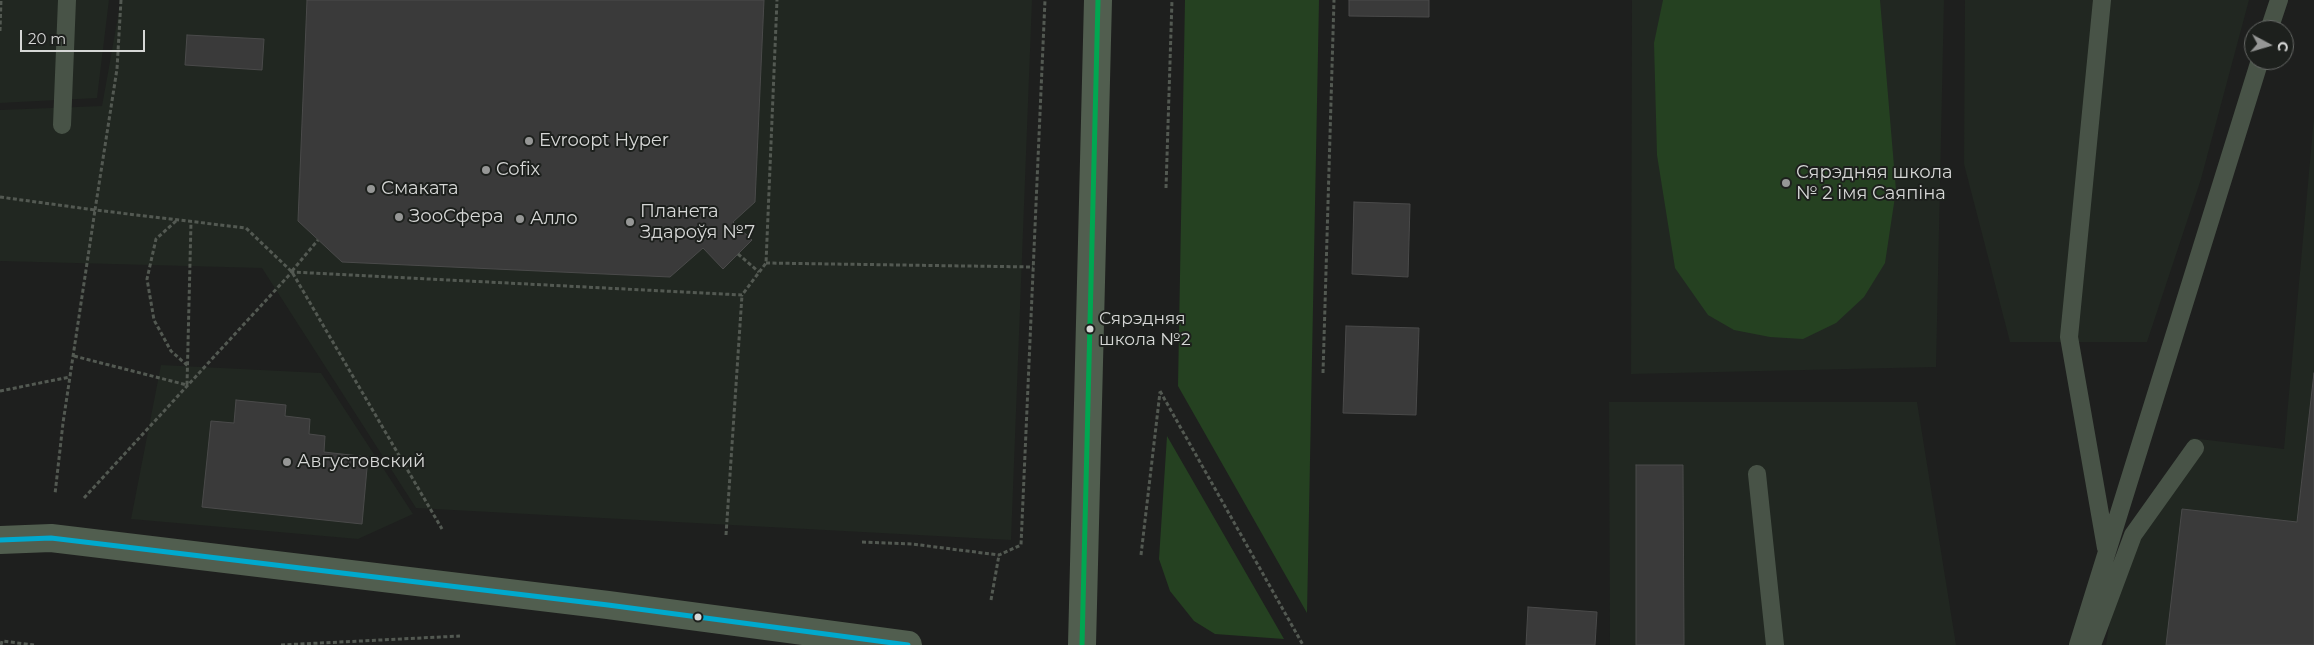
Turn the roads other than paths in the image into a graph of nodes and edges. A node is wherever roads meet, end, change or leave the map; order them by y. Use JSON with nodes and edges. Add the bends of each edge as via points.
{"nodes":[{"id":1,"x":67,"y":0,"type":"edge"},
{"id":2,"x":1098,"y":0,"type":"edge"},
{"id":3,"x":2102,"y":0,"type":"edge"},
{"id":4,"x":2279,"y":0,"type":"edge"},
{"id":5,"x":2272,"y":20,"type":"edge"},
{"id":6,"x":2257,"y":70,"type":"edge"},
{"id":7,"x":62,"y":125,"type":"dead end"},
{"id":8,"x":2195,"y":448,"type":"dead end"},
{"id":9,"x":1757,"y":474,"type":"dead end"},
{"id":10,"x":0,"y":540,"type":"edge"},
{"id":11,"x":2107,"y":551,"type":"junction"},
{"id":12,"x":908,"y":645,"type":"edge"},
{"id":13,"x":1082,"y":645,"type":"edge"},
{"id":14,"x":1775,"y":645,"type":"edge"},
{"id":15,"x":2078,"y":645,"type":"edge"},
{"id":16,"x":2092,"y":645,"type":"edge"}],
"edges":[{"from":1,"to":7,"type":"lane"},
{"from":2,"to":13,"type":"main road"},
{"from":3,"to":11,"type":"lane","via":[[2069,336]]},
{"from":4,"to":5,"type":"lane"},
{"from":6,"to":11,"type":"lane"},
{"from":8,"to":16,"type":"lane","via":[[2133,536]]},
{"from":9,"to":14,"type":"lane"},
{"from":10,"to":12,"type":"main road","via":[[51,538],[608,605]]},
{"from":11,"to":15,"type":"lane"}]}
